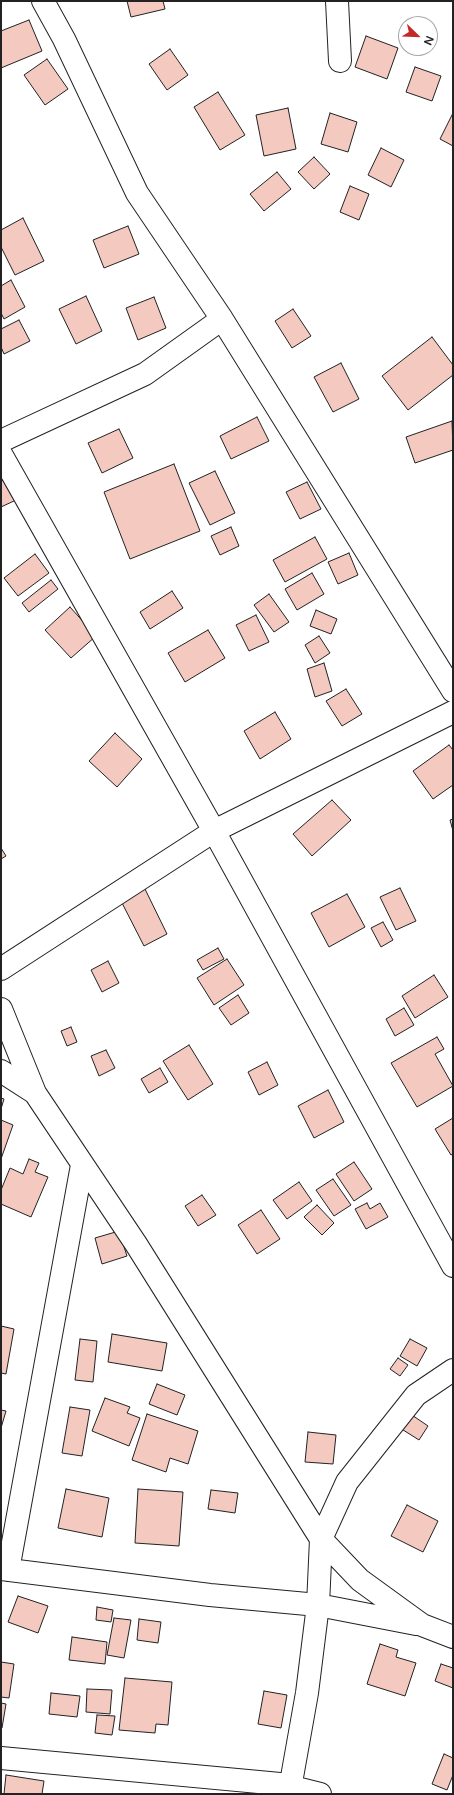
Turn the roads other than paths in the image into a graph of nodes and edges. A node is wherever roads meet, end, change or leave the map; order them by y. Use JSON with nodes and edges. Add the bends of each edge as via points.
{"nodes":[{"id":1,"x":43,"y":1,"type":"edge"},
{"id":2,"x":337,"y":1,"type":"edge"},
{"id":3,"x":340,"y":61,"type":"dead end"},
{"id":4,"x":222,"y":319,"type":"junction"},
{"id":5,"x":1,"y":441,"type":"edge"},
{"id":6,"x":1,"y":454,"type":"edge"},
{"id":7,"x":453,"y":691,"type":"edge"},
{"id":8,"x":453,"y":712,"type":"edge"},
{"id":9,"x":214,"y":831,"type":"junction"},
{"id":10,"x":1,"y":969,"type":"edge"},
{"id":11,"x":1,"y":1009,"type":"edge"},
{"id":12,"x":1,"y":1071,"type":"edge"},
{"id":13,"x":35,"y":1093,"type":"junction"},
{"id":14,"x":82,"y":1165,"type":"junction"},
{"id":15,"x":453,"y":1266,"type":"edge"},
{"id":16,"x":453,"y":1370,"type":"edge"},
{"id":17,"x":321,"y":1539,"type":"junction"},
{"id":18,"x":5,"y":1569,"type":"edge"},
{"id":19,"x":318,"y":1605,"type":"junction"},
{"id":20,"x":422,"y":1625,"type":"junction"},
{"id":21,"x":453,"y":1637,"type":"edge"},
{"id":22,"x":1,"y":1758,"type":"edge"},
{"id":23,"x":290,"y":1790,"type":"edge"},
{"id":24,"x":320,"y":1794,"type":"edge"}],
"edges":[{"from":1,"to":4,"type":"street","via":[[64,39],[137,193]]},
{"from":2,"to":3,"type":"street"},
{"from":4,"to":5,"type":"street","via":[[145,374]]},
{"from":4,"to":7,"type":"street"},
{"from":6,"to":9,"type":"street"},
{"from":8,"to":9,"type":"street"},
{"from":9,"to":10,"type":"street"},
{"from":9,"to":15,"type":"street"},
{"from":11,"to":13,"type":"street"},
{"from":12,"to":13,"type":"street"},
{"from":13,"to":14,"type":"street"},
{"from":14,"to":17,"type":"street","via":[[136,1244]]},
{"from":14,"to":18,"type":"street"},
{"from":16,"to":17,"type":"street","via":[[416,1395],[347,1482]]},
{"from":17,"to":19,"type":"street"},
{"from":17,"to":20,"type":"street","via":[[360,1580]]},
{"from":18,"to":19,"type":"street","via":[[210,1595]]},
{"from":19,"to":20,"type":"street"},
{"from":19,"to":23,"type":"street","via":[[307,1693]]},
{"from":20,"to":21,"type":"street"},
{"from":22,"to":23,"type":"street","via":[[280,1784]]},
{"from":23,"to":24,"type":"street"}]}
